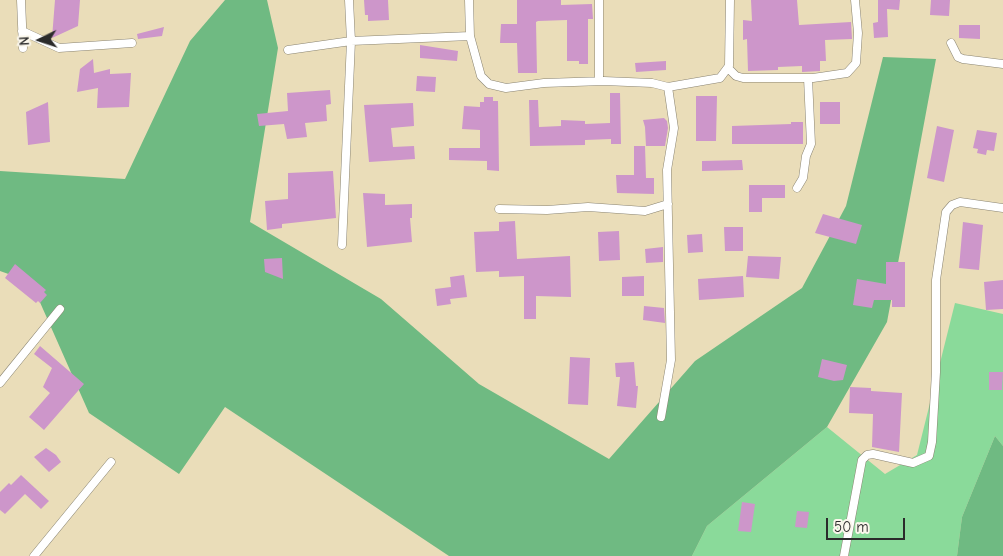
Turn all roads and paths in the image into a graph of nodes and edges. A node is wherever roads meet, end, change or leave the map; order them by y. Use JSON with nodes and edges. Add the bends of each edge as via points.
{"nodes":[{"id":1,"x":21,"y":0,"type":"edge"},
{"id":2,"x":349,"y":0,"type":"edge"},
{"id":3,"x":469,"y":0,"type":"edge"},
{"id":4,"x":599,"y":0,"type":"edge"},
{"id":5,"x":730,"y":0,"type":"edge"},
{"id":6,"x":855,"y":0,"type":"edge"},
{"id":7,"x":22,"y":31,"type":"junction"},
{"id":8,"x":470,"y":36,"type":"junction"},
{"id":9,"x":351,"y":40,"type":"junction"},
{"id":10,"x":132,"y":43,"type":"dead end"},
{"id":11,"x":952,"y":43,"type":"dead end"},
{"id":12,"x":23,"y":48,"type":"dead end"},
{"id":13,"x":288,"y":50,"type":"dead end"},
{"id":14,"x":1003,"y":64,"type":"edge"},
{"id":15,"x":728,"y":68,"type":"junction"},
{"id":16,"x":808,"y":78,"type":"junction"},
{"id":17,"x":599,"y":81,"type":"junction"},
{"id":18,"x":668,"y":87,"type":"junction"},
{"id":19,"x":797,"y":188,"type":"dead end"},
{"id":20,"x":668,"y":204,"type":"junction"},
{"id":21,"x":1003,"y":208,"type":"edge"},
{"id":22,"x":498,"y":209,"type":"dead end"},
{"id":23,"x":342,"y":245,"type":"dead end"},
{"id":24,"x":60,"y":309,"type":"dead end"},
{"id":25,"x":0,"y":383,"type":"edge"},
{"id":26,"x":661,"y":417,"type":"dead end"},
{"id":27,"x":111,"y":462,"type":"dead end"},
{"id":28,"x":34,"y":556,"type":"edge"},
{"id":29,"x":844,"y":556,"type":"edge"}],
"edges":[{"from":1,"to":7,"type":"street"},
{"from":2,"to":9,"type":"street"},
{"from":3,"to":8,"type":"street"},
{"from":4,"to":17,"type":"street"},
{"from":5,"to":15,"type":"street"},
{"from":6,"to":16,"type":"street","via":[[856,63],[848,72]]},
{"from":7,"to":10,"type":"street","via":[[58,48]]},
{"from":7,"to":12,"type":"street"},
{"from":8,"to":9,"type":"street"},
{"from":8,"to":17,"type":"street","via":[[480,76],[489,84],[506,88]]},
{"from":9,"to":13,"type":"street"},
{"from":9,"to":23,"type":"street"},
{"from":11,"to":14,"type":"street","via":[[963,59]]},
{"from":15,"to":16,"type":"street","via":[[743,78]]},
{"from":15,"to":18,"type":"street","via":[[720,78]]},
{"from":16,"to":19,"type":"street","via":[[811,144],[803,178]]},
{"from":17,"to":18,"type":"street","via":[[652,83]]},
{"from":18,"to":20,"type":"street","via":[[674,128],[667,170]]},
{"from":20,"to":22,"type":"street","via":[[645,211],[588,207]]},
{"from":20,"to":26,"type":"street","via":[[671,360]]},
{"from":21,"to":29,"type":"street","via":[[960,202],[946,212],[936,280],[936,372],[932,442],[928,456],[913,463],[873,454],[862,460]]},
{"from":24,"to":25,"type":"street"},
{"from":27,"to":28,"type":"street"}]}
